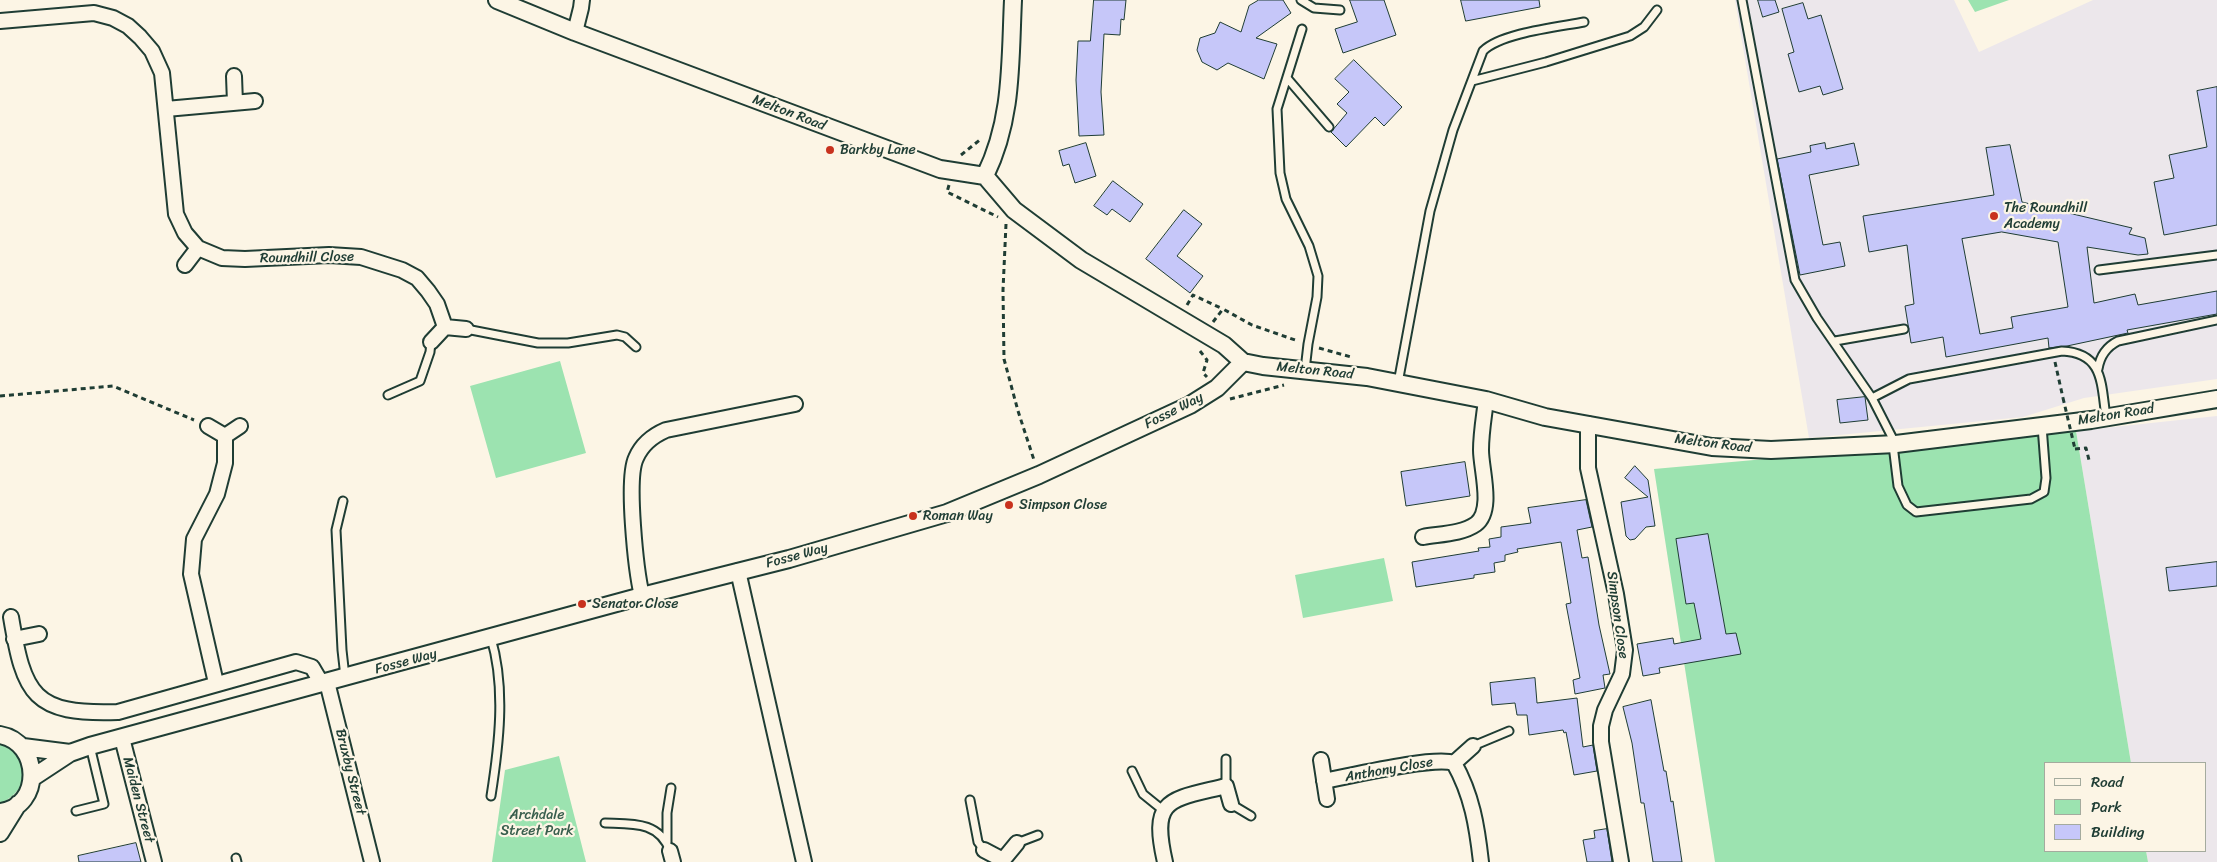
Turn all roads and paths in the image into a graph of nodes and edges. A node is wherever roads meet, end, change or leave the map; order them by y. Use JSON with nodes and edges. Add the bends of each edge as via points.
{"nodes":[{"id":1,"x":497,"y":0,"type":"edge"},
{"id":2,"x":582,"y":0,"type":"edge"},
{"id":3,"x":1013,"y":0,"type":"edge"},
{"id":4,"x":1301,"y":0,"type":"edge"},
{"id":5,"x":1742,"y":0,"type":"edge"},
{"id":6,"x":1340,"y":10,"type":"dead end"},
{"id":7,"x":1657,"y":10,"type":"dead end"},
{"id":8,"x":0,"y":22,"type":"edge"},
{"id":9,"x":1584,"y":22,"type":"dead end"},
{"id":10,"x":1302,"y":29,"type":"dead end"},
{"id":11,"x":575,"y":32,"type":"junction"},
{"id":12,"x":234,"y":76,"type":"dead end"},
{"id":13,"x":1287,"y":78,"type":"junction"},
{"id":14,"x":1472,"y":81,"type":"junction"},
{"id":15,"x":255,"y":101,"type":"dead end"},
{"id":16,"x":235,"y":103,"type":"junction"},
{"id":17,"x":166,"y":109,"type":"junction"},
{"id":18,"x":1329,"y":127,"type":"dead end"},
{"id":19,"x":982,"y":133,"type":"dead end"},
{"id":20,"x":955,"y":160,"type":"dead end"},
{"id":21,"x":985,"y":176,"type":"junction"},
{"id":22,"x":949,"y":184,"type":"dead end"},
{"id":23,"x":198,"y":248,"type":"junction"},
{"id":24,"x":2217,"y":255,"type":"edge"},
{"id":25,"x":185,"y":265,"type":"dead end"},
{"id":26,"x":2099,"y":270,"type":"dead end"},
{"id":27,"x":1223,"y":309,"type":"junction"},
{"id":28,"x":1180,"y":319,"type":"junction"},
{"id":29,"x":2217,"y":320,"type":"edge"},
{"id":30,"x":445,"y":327,"type":"junction"},
{"id":31,"x":1904,"y":329,"type":"dead end"},
{"id":32,"x":466,"y":330,"type":"joint"},
{"id":33,"x":1204,"y":334,"type":"junction"},
{"id":34,"x":1835,"y":341,"type":"junction"},
{"id":35,"x":430,"y":342,"type":"joint"},
{"id":36,"x":1308,"y":344,"type":"junction"},
{"id":37,"x":636,"y":347,"type":"dead end"},
{"id":38,"x":2054,"y":353,"type":"junction"},
{"id":39,"x":1360,"y":360,"type":"dead end"},
{"id":40,"x":1244,"y":362,"type":"junction"},
{"id":41,"x":2098,"y":369,"type":"junction"},
{"id":42,"x":1305,"y":370,"type":"junction"},
{"id":43,"x":1398,"y":383,"type":"junction"},
{"id":44,"x":388,"y":395,"type":"dead end"},
{"id":45,"x":0,"y":396,"type":"edge"},
{"id":46,"x":1872,"y":398,"type":"junction"},
{"id":47,"x":2217,"y":399,"type":"edge"},
{"id":48,"x":1486,"y":400,"type":"junction"},
{"id":49,"x":794,"y":404,"type":"dead end"},
{"id":50,"x":2076,"y":413,"type":"dead end"},
{"id":51,"x":2066,"y":414,"type":"dead end"},
{"id":52,"x":2106,"y":417,"type":"junction"},
{"id":53,"x":1588,"y":424,"type":"junction"},
{"id":54,"x":208,"y":426,"type":"joint"},
{"id":55,"x":240,"y":426,"type":"dead end"},
{"id":56,"x":2042,"y":426,"type":"junction"},
{"id":57,"x":225,"y":436,"type":"junction"},
{"id":58,"x":1894,"y":445,"type":"junction"},
{"id":59,"x":2089,"y":460,"type":"dead end"},
{"id":60,"x":1039,"y":475,"type":"junction"},
{"id":61,"x":343,"y":501,"type":"dead end"},
{"id":62,"x":1423,"y":537,"type":"dead end"},
{"id":63,"x":738,"y":571,"type":"junction"},
{"id":64,"x":642,"y":596,"type":"junction"},
{"id":65,"x":10,"y":617,"type":"dead end"},
{"id":66,"x":38,"y":634,"type":"dead end"},
{"id":67,"x":491,"y":638,"type":"junction"},
{"id":68,"x":14,"y":639,"type":"junction"},
{"id":69,"x":346,"y":678,"type":"junction"},
{"id":70,"x":216,"y":683,"type":"junction"},
{"id":71,"x":325,"y":683,"type":"junction"},
{"id":72,"x":2,"y":732,"type":"edge"},
{"id":73,"x":1510,"y":732,"type":"dead end"},
{"id":74,"x":122,"y":738,"type":"junction"},
{"id":75,"x":90,"y":746,"type":"junction"},
{"id":76,"x":1473,"y":746,"type":"joint"},
{"id":77,"x":23,"y":748,"type":"junction"},
{"id":78,"x":70,"y":752,"type":"junction"},
{"id":79,"x":1226,"y":759,"type":"dead end"},
{"id":80,"x":1321,"y":760,"type":"dead end"},
{"id":81,"x":1454,"y":763,"type":"junction"},
{"id":82,"x":1132,"y":771,"type":"dead end"},
{"id":83,"x":32,"y":778,"type":"junction"},
{"id":84,"x":1324,"y":781,"type":"junction"},
{"id":85,"x":1226,"y":786,"type":"junction"},
{"id":86,"x":671,"y":788,"type":"dead end"},
{"id":87,"x":491,"y":796,"type":"dead end"},
{"id":88,"x":1327,"y":799,"type":"dead end"},
{"id":89,"x":970,"y":800,"type":"dead end"},
{"id":90,"x":18,"y":804,"type":"junction"},
{"id":91,"x":1231,"y":804,"type":"joint"},
{"id":92,"x":76,"y":811,"type":"dead end"},
{"id":93,"x":1164,"y":811,"type":"junction"},
{"id":94,"x":0,"y":812,"type":"edge"},
{"id":95,"x":1251,"y":816,"type":"dead end"},
{"id":96,"x":605,"y":823,"type":"dead end"},
{"id":97,"x":0,"y":833,"type":"edge"},
{"id":98,"x":1038,"y":836,"type":"dead end"},
{"id":99,"x":1017,"y":843,"type":"joint"},
{"id":100,"x":984,"y":850,"type":"joint"},
{"id":101,"x":670,"y":851,"type":"edge"},
{"id":102,"x":1003,"y":861,"type":"edge"},
{"id":103,"x":154,"y":862,"type":"edge"},
{"id":104,"x":372,"y":862,"type":"edge"},
{"id":105,"x":804,"y":862,"type":"edge"},
{"id":106,"x":1165,"y":862,"type":"edge"},
{"id":107,"x":1480,"y":862,"type":"edge"},
{"id":108,"x":1621,"y":862,"type":"edge"}],
"edges":[{"from":1,"to":11,"type":"street","name":"Melton Road"},
{"from":2,"to":11,"type":"street"},
{"from":3,"to":21,"type":"street","via":[[1008,109],[996,153]]},
{"from":4,"to":6,"type":"lane","via":[[1314,8]]},
{"from":5,"to":34,"type":"lane","via":[[1795,280]]},
{"from":7,"to":14,"type":"lane","via":[[1644,27],[1630,36]]},
{"from":8,"to":17,"type":"street","name":"Roundhill Close","via":[[94,14],[113,18],[128,26],[152,51],[162,73]]},
{"from":9,"to":14,"type":"lane","via":[[1490,44],[1483,51]]},
{"from":10,"to":13,"type":"lane"},
{"from":11,"to":21,"type":"street","name":"Melton Road","via":[[940,169]]},
{"from":12,"to":16,"type":"street"},
{"from":13,"to":18,"type":"lane"},
{"from":13,"to":36,"type":"lane","via":[[1277,109],[1280,173],[1286,199],[1309,246],[1318,276]]},
{"from":14,"to":43,"type":"lane","via":[[1430,211]]},
{"from":15,"to":16,"type":"street"},
{"from":16,"to":17,"type":"street"},
{"from":17,"to":23,"type":"street","name":"Roundhill Close","via":[[176,214],[185,233]]},
{"from":19,"to":20,"type":"path","via":[[980,141]]},
{"from":21,"to":28,"type":"street","via":[[1014,210],[1080,260]]},
{"from":22,"to":60,"type":"path","via":[[947,192],[1007,221],[1004,359]]},
{"from":23,"to":25,"type":"street"},
{"from":23,"to":30,"type":"street","name":"Roundhill Close","via":[[222,258],[245,260],[329,255],[361,257],[388,265],[417,278],[437,304]]},
{"from":24,"to":26,"type":"lane"},
{"from":27,"to":28,"type":"path","via":[[1193,295]]},
{"from":27,"to":33,"type":"path"},
{"from":27,"to":36,"type":"path","via":[[1252,325]]},
{"from":28,"to":33,"type":"street"},
{"from":29,"to":41,"type":"lane","via":[[2118,341],[2110,345],[2100,358]]},
{"from":30,"to":32,"type":"street"},
{"from":30,"to":35,"type":"street"},
{"from":31,"to":34,"type":"lane"},
{"from":32,"to":37,"type":"lane","via":[[538,343],[568,344],[618,335],[625,336]]},
{"from":33,"to":40,"type":"street"},
{"from":34,"to":46,"type":"lane"},
{"from":35,"to":44,"type":"lane","via":[[420,381]]},
{"from":36,"to":39,"type":"path"},
{"from":36,"to":42,"type":"lane"},
{"from":38,"to":41,"type":"lane","via":[[2076,352],[2086,356]]},
{"from":38,"to":46,"type":"lane","via":[[1909,379]]},
{"from":38,"to":59,"type":"path","bridge":true,"via":[[2075,449],[2086,448]]},
{"from":40,"to":42,"type":"street","name":"Melton Road"},
{"from":40,"to":60,"type":"street","name":"Fosse Way","via":[[1217,388],[1190,405]]},
{"from":41,"to":52,"type":"lane"},
{"from":42,"to":43,"type":"street","name":"Melton Road"},
{"from":43,"to":48,"type":"street","name":"Melton Road"},
{"from":45,"to":54,"type":"path","via":[[113,386]]},
{"from":46,"to":58,"type":"lane"},
{"from":47,"to":52,"type":"street","name":"Melton Road"},
{"from":48,"to":53,"type":"street","name":"Melton Road","via":[[1545,417]]},
{"from":48,"to":62,"type":"street","via":[[1481,451],[1486,491],[1484,512],[1476,524],[1462,530]]},
{"from":49,"to":64,"type":"street","via":[[666,430],[643,446],[635,459],[631,479]]},
{"from":50,"to":51,"type":"path"},
{"from":52,"to":56,"type":"street","name":"Melton Road"},
{"from":53,"to":58,"type":"street","name":"Melton Road","via":[[1712,446],[1771,450]]},
{"from":53,"to":108,"type":"street","name":"Simpson Close","via":[[1586,449],[1590,485],[1607,550],[1625,650],[1622,674],[1601,726]]},
{"from":54,"to":57,"type":"street"},
{"from":55,"to":57,"type":"street"},
{"from":56,"to":58,"type":"street","name":"Melton Road"},
{"from":56,"to":58,"type":"lane","via":[[2046,478],[2044,492],[2032,499],[1916,512],[1907,505],[1898,486]]},
{"from":57,"to":70,"type":"street","via":[[224,463],[217,494],[194,539],[191,574]]},
{"from":60,"to":63,"type":"street","name":"Fosse Way","via":[[947,513]]},
{"from":61,"to":69,"type":"lane","via":[[336,530]]},
{"from":63,"to":64,"type":"street","name":"Fosse Way"},
{"from":63,"to":105,"type":"street"},
{"from":64,"to":67,"type":"street","name":"Fosse Way"},
{"from":65,"to":68,"type":"street"},
{"from":66,"to":68,"type":"street"},
{"from":67,"to":69,"type":"street","name":"Fosse Way"},
{"from":67,"to":87,"type":"lane","via":[[497,659],[499,711]]},
{"from":68,"to":70,"type":"street","via":[[21,668],[34,693],[46,704],[67,709],[92,713],[118,712]]},
{"from":69,"to":71,"type":"street","name":"Fosse Way"},
{"from":70,"to":71,"type":"street","via":[[296,662],[312,667]]},
{"from":71,"to":74,"type":"street","name":"Fosse Way"},
{"from":71,"to":104,"type":"street","name":"Bruxby Street"},
{"from":72,"to":77,"type":"street"},
{"from":73,"to":76,"type":"lane"},
{"from":74,"to":75,"type":"street","name":"Fosse Way"},
{"from":74,"to":103,"type":"street","name":"Maiden Street"},
{"from":75,"to":78,"type":"street","name":"Fosse Way"},
{"from":75,"to":92,"type":"lane","via":[[104,804]]},
{"from":76,"to":81,"type":"street","name":"Anthony Close"},
{"from":77,"to":78,"type":"street","name":"Fosse Way"},
{"from":77,"to":83,"type":"street","via":[[29,757]]},
{"from":78,"to":83,"type":"street","name":"Fosse Way"},
{"from":79,"to":85,"type":"lane"},
{"from":80,"to":84,"type":"street"},
{"from":81,"to":84,"type":"street","name":"Anthony Close","via":[[1429,762]]},
{"from":81,"to":107,"type":"street","name":"Anthony Close","via":[[1471,800]]},
{"from":82,"to":93,"type":"lane","via":[[1143,794]]},
{"from":83,"to":90,"type":"street","via":[[28,792]]},
{"from":84,"to":88,"type":"street"},
{"from":85,"to":91,"type":"street"},
{"from":85,"to":93,"type":"street","via":[[1180,797]]},
{"from":86,"to":101,"type":"lane","via":[[667,813]]},
{"from":89,"to":100,"type":"lane","via":[[978,842]]},
{"from":90,"to":94,"type":"street"},
{"from":90,"to":97,"type":"street"},
{"from":91,"to":95,"type":"lane"},
{"from":93,"to":106,"type":"street","via":[[1159,836]]},
{"from":96,"to":101,"type":"lane","via":[[647,825],[656,830]]},
{"from":98,"to":99,"type":"lane"},
{"from":99,"to":102,"type":"street"},
{"from":100,"to":102,"type":"street"}]}
